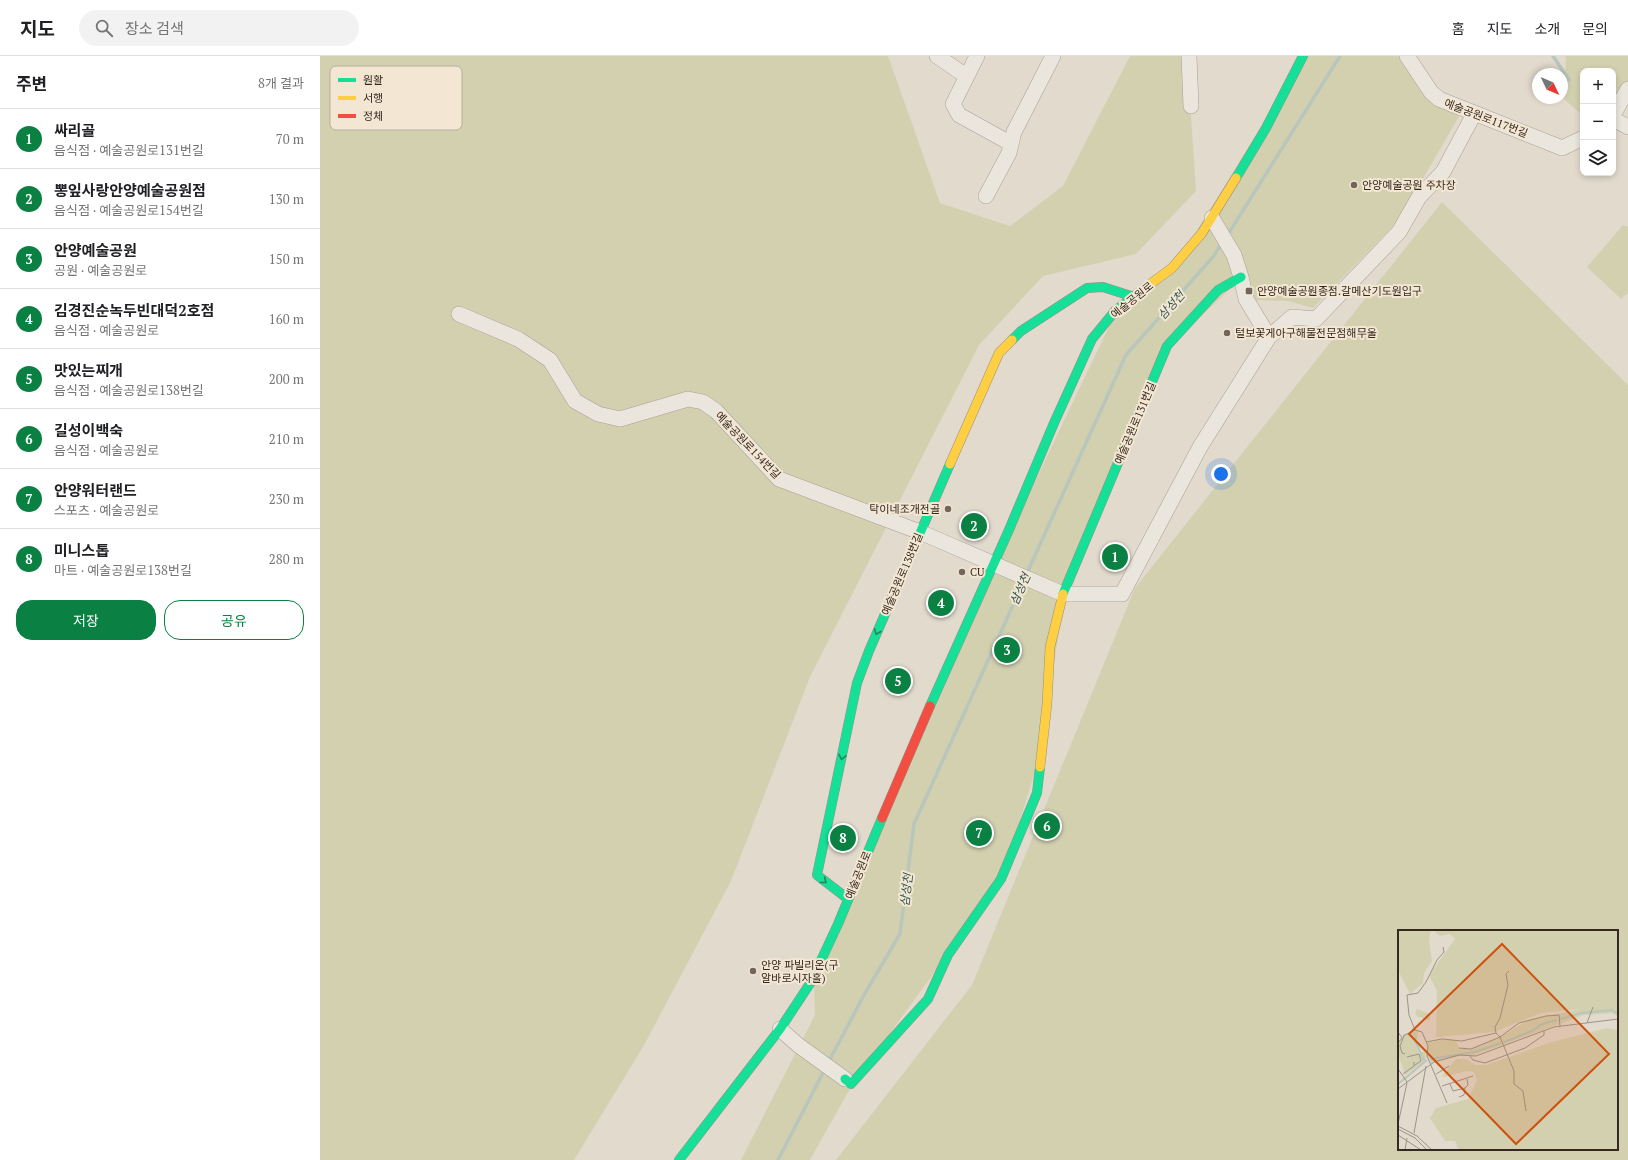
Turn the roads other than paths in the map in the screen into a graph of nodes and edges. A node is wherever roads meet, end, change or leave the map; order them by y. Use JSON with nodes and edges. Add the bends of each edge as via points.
{"nodes":[{"id":1,"x":937,"y":56,"type":"edge"},
{"id":2,"x":977,"y":56,"type":"edge"},
{"id":3,"x":1053,"y":56,"type":"edge"},
{"id":4,"x":1189,"y":56,"type":"edge"},
{"id":5,"x":1303,"y":56,"type":"edge"},
{"id":6,"x":1409,"y":57,"type":"edge"},
{"id":7,"x":966,"y":76,"type":"junction"},
{"id":8,"x":1628,"y":89,"type":"edge"},
{"id":9,"x":1191,"y":106,"type":"dead end"},
{"id":10,"x":1616,"y":110,"type":"edge"},
{"id":11,"x":1474,"y":114,"type":"junction"},
{"id":12,"x":1616,"y":121,"type":"edge"},
{"id":13,"x":1628,"y":127,"type":"edge"},
{"id":14,"x":1580,"y":139,"type":"edge"},
{"id":15,"x":1010,"y":143,"type":"junction"},
{"id":16,"x":986,"y":196,"type":"dead end"},
{"id":17,"x":1215,"y":223,"type":"junction"},
{"id":18,"x":1241,"y":277,"type":"junction"},
{"id":19,"x":1134,"y":297,"type":"junction"},
{"id":20,"x":458,"y":314,"type":"dead end"},
{"id":21,"x":1269,"y":337,"type":"junction"},
{"id":22,"x":920,"y":532,"type":"junction"},
{"id":23,"x":1000,"y":567,"type":"junction"},
{"id":24,"x":1057,"y":591,"type":"junction"},
{"id":25,"x":848,"y":899,"type":"junction"},
{"id":26,"x":780,"y":1029,"type":"junction"},
{"id":27,"x":845,"y":1079,"type":"joint"},
{"id":28,"x":679,"y":1160,"type":"edge"}],
"edges":[{"from":1,"to":7,"type":"street"},
{"from":2,"to":7,"type":"street"},
{"from":3,"to":15,"type":"street"},
{"from":4,"to":9,"type":"street"},
{"from":5,"to":17,"type":"street","name":"예술공원로"},
{"from":6,"to":11,"type":"street","name":"예술공원로117번길","via":[[1430,92],[1439,99]]},
{"from":7,"to":15,"type":"street","via":[[952,104],[959,114]]},
{"from":8,"to":10,"type":"street"},
{"from":11,"to":14,"type":"street","name":"예술공원로117번길","via":[[1562,148]]},
{"from":11,"to":21,"type":"street","via":[[1443,172],[1419,197],[1399,232],[1316,319],[1292,317]]},
{"from":12,"to":13,"type":"street"},
{"from":15,"to":16,"type":"street","via":[[1009,153]]},
{"from":17,"to":18,"type":"street","via":[[1234,255]]},
{"from":17,"to":19,"type":"street","name":"예술공원로","via":[[1172,268]]},
{"from":18,"to":21,"type":"street","via":[[1246,299]]},
{"from":18,"to":24,"type":"street","name":"예술공원로131번길","via":[[1218,290],[1167,346]]},
{"from":19,"to":22,"type":"street","name":"예술공원로138번길","via":[[1103,288],[1087,288],[1021,331],[999,353]]},
{"from":19,"to":23,"type":"street","name":"예술공원로","via":[[1115,311],[1092,339],[1054,423]]},
{"from":20,"to":22,"type":"street","name":"예술공원로154번길","via":[[518,339],[550,360],[575,402],[598,414],[620,419],[688,399],[702,402],[716,411],[779,478]]},
{"from":21,"to":24,"type":"street","via":[[1200,447],[1122,594]]},
{"from":22,"to":23,"type":"street","name":"예술공원로154번길"},
{"from":22,"to":25,"type":"street","name":"예술공원로138번길","one_way":true,"via":[[857,683],[817,875]]},
{"from":23,"to":24,"type":"street","name":"예술공원로154번길"},
{"from":23,"to":25,"type":"street","name":"예술공원로","via":[[908,752]]},
{"from":24,"to":27,"type":"street","via":[[1037,794],[1001,880],[948,955],[928,999],[851,1084]]},
{"from":25,"to":26,"type":"street","name":"예술공원로","via":[[811,982]]},
{"from":26,"to":27,"type":"street"},
{"from":26,"to":28,"type":"street","name":"예술공원로"}]}
